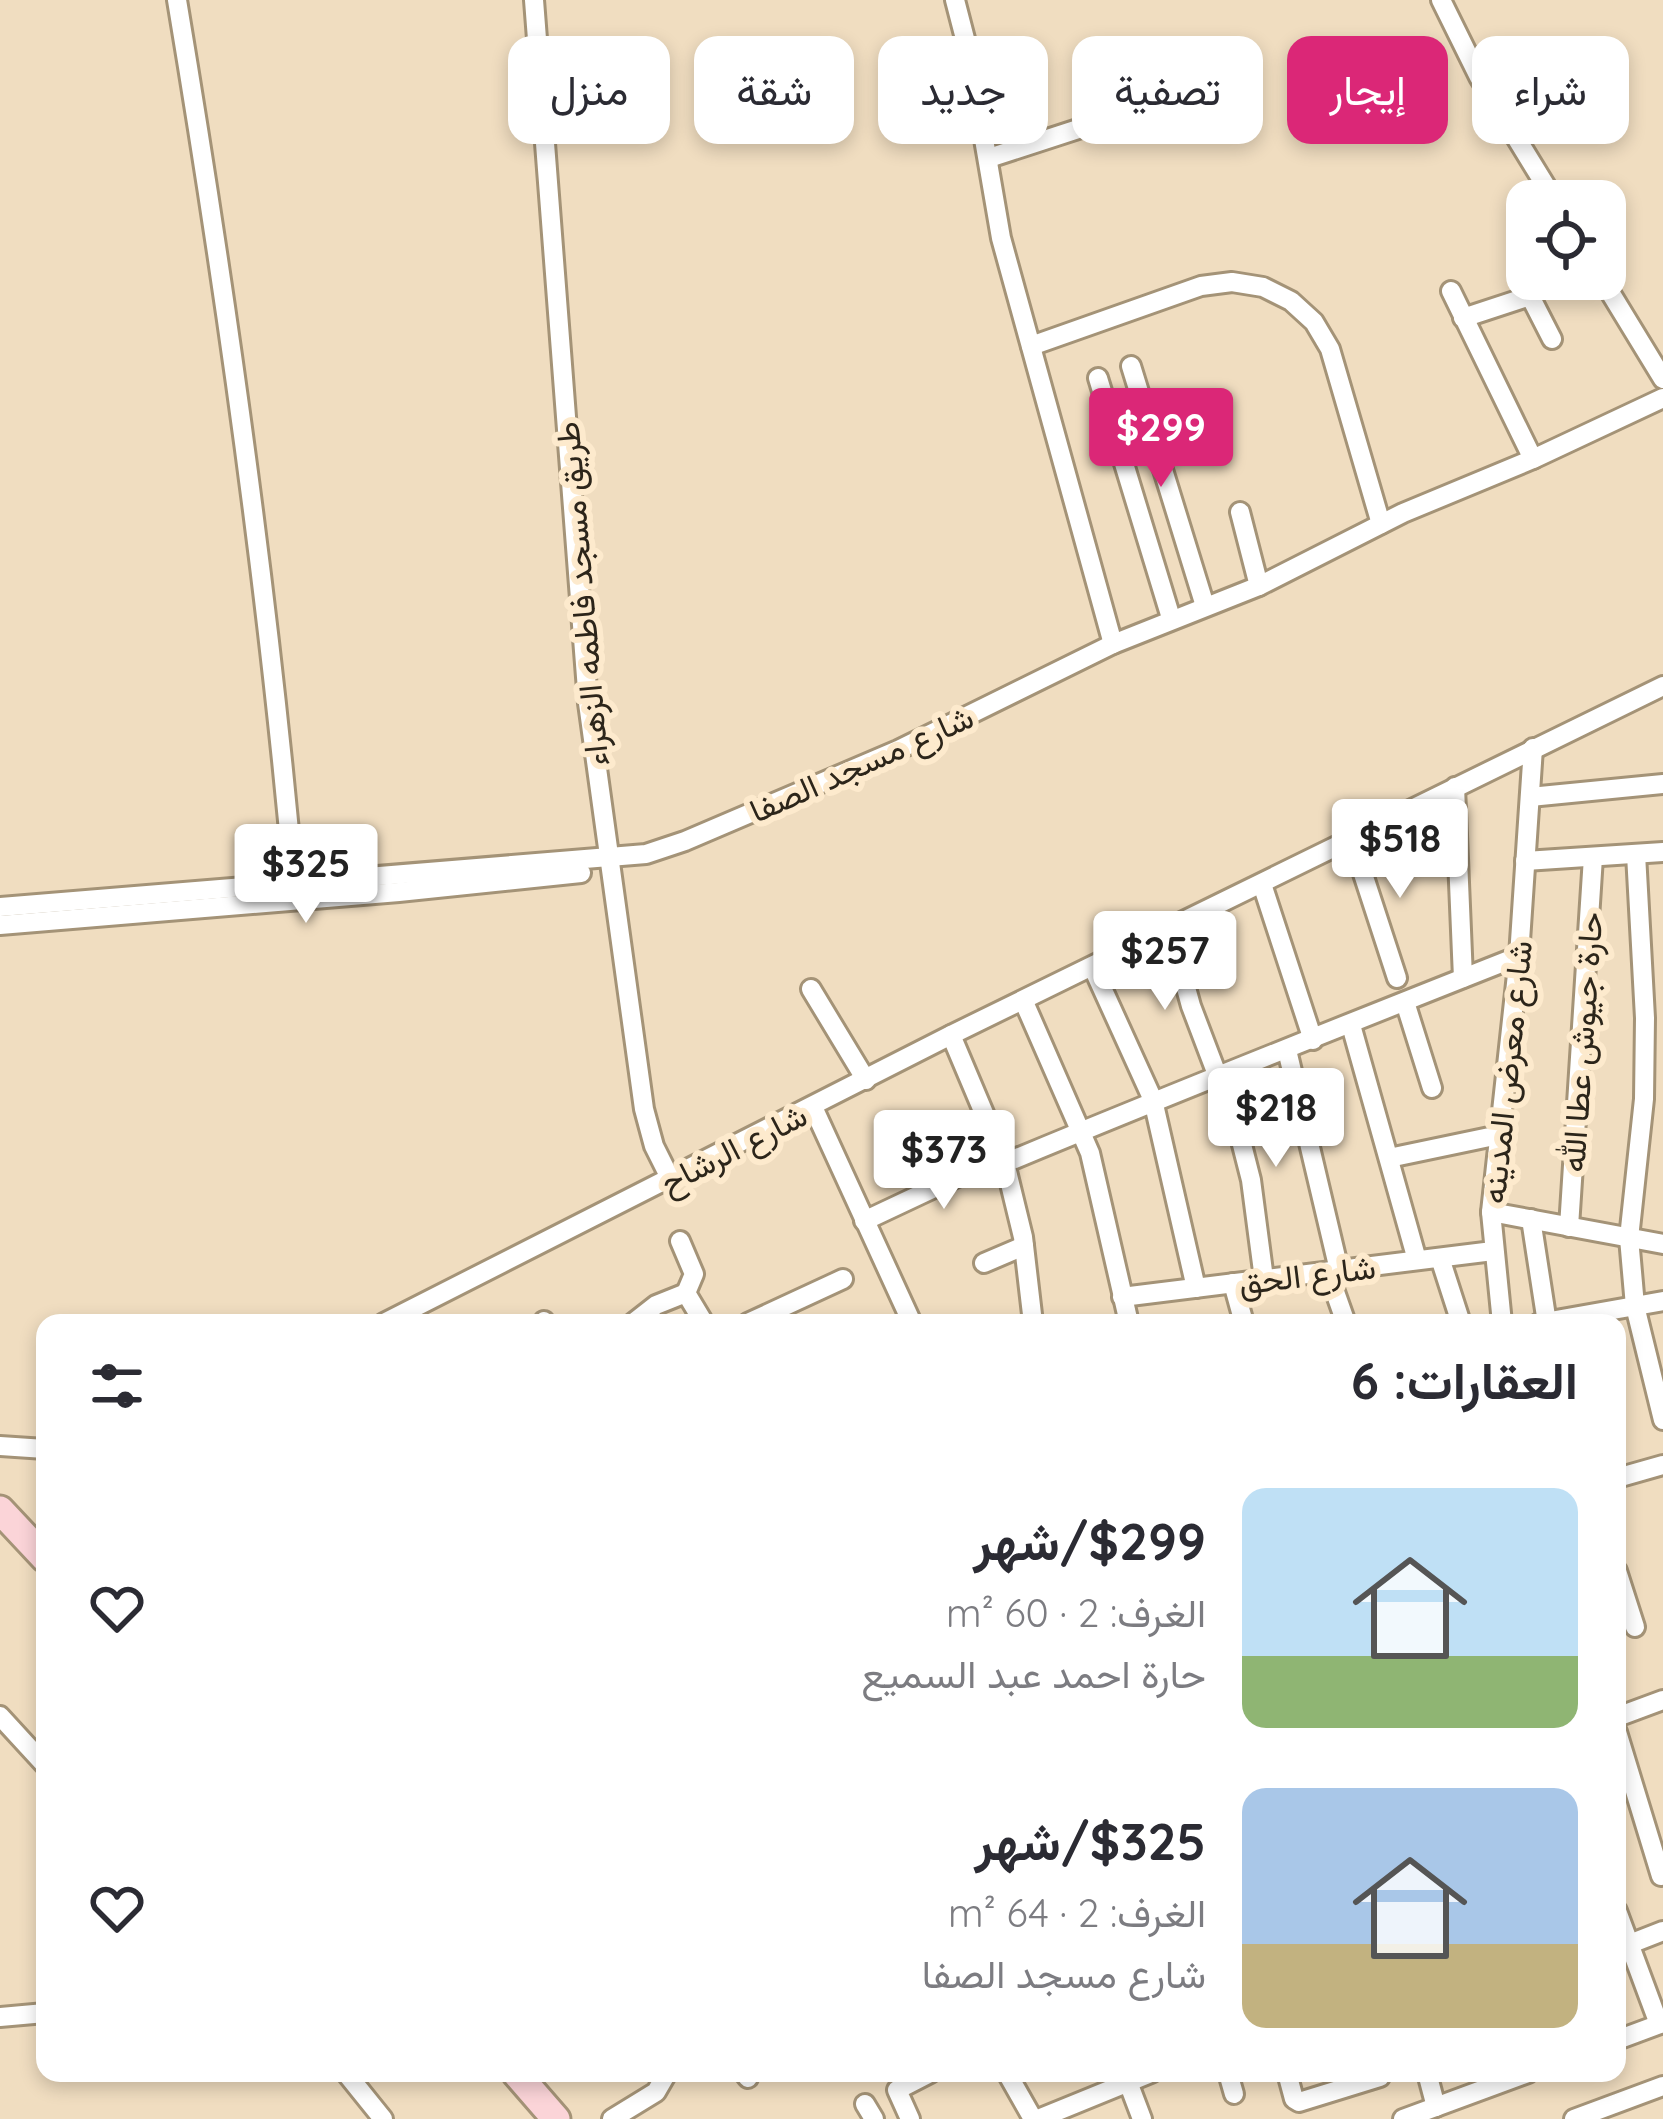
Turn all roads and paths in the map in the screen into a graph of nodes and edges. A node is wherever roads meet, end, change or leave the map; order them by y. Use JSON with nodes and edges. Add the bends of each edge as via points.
{"nodes":[{"id":1,"x":177,"y":0,"type":"edge"},
{"id":2,"x":534,"y":0,"type":"edge"},
{"id":3,"x":955,"y":0,"type":"edge"},
{"id":4,"x":1441,"y":0,"type":"edge"},
{"id":5,"x":1072,"y":131,"type":"edge"},
{"id":6,"x":989,"y":158,"type":"junction"},
{"id":7,"x":1542,"y":180,"type":"edge"},
{"id":8,"x":1451,"y":291,"type":"dead end"},
{"id":9,"x":1615,"y":300,"type":"edge"},
{"id":10,"x":1463,"y":318,"type":"junction"},
{"id":11,"x":1552,"y":339,"type":"dead end"},
{"id":12,"x":1031,"y":346,"type":"junction"},
{"id":13,"x":1131,"y":366,"type":"dead end"},
{"id":14,"x":1098,"y":378,"type":"dead end"},
{"id":15,"x":1663,"y":379,"type":"edge"},
{"id":16,"x":1663,"y":398,"type":"edge"},
{"id":17,"x":1533,"y":459,"type":"junction"},
{"id":18,"x":1240,"y":512,"type":"dead end"},
{"id":19,"x":1381,"y":524,"type":"junction"},
{"id":20,"x":1259,"y":586,"type":"junction"},
{"id":21,"x":1205,"y":606,"type":"junction"},
{"id":22,"x":1171,"y":618,"type":"junction"},
{"id":23,"x":1114,"y":644,"type":"junction"},
{"id":24,"x":1663,"y":686,"type":"edge"},
{"id":25,"x":1533,"y":748,"type":"junction"},
{"id":26,"x":1663,"y":784,"type":"edge"},
{"id":27,"x":1455,"y":787,"type":"junction"},
{"id":28,"x":1530,"y":797,"type":"junction"},
{"id":29,"x":1352,"y":840,"type":"junction"},
{"id":30,"x":1663,"y":852,"type":"edge"},
{"id":31,"x":1636,"y":854,"type":"junction"},
{"id":32,"x":1593,"y":857,"type":"junction"},
{"id":33,"x":1525,"y":861,"type":"junction"},
{"id":34,"x":608,"y":864,"type":"junction"},
{"id":35,"x":1262,"y":884,"type":"junction"},
{"id":36,"x":294,"y":886,"type":"junction"},
{"id":37,"x":0,"y":907,"type":"edge"},
{"id":38,"x":0,"y":925,"type":"edge"},
{"id":39,"x":1170,"y":930,"type":"junction"},
{"id":40,"x":1519,"y":956,"type":"junction"},
{"id":41,"x":1093,"y":968,"type":"junction"},
{"id":42,"x":1397,"y":978,"type":"dead end"},
{"id":43,"x":1462,"y":978,"type":"junction"},
{"id":44,"x":811,"y":989,"type":"dead end"},
{"id":45,"x":1024,"y":1002,"type":"junction"},
{"id":46,"x":1406,"y":1002,"type":"junction"},
{"id":47,"x":1351,"y":1024,"type":"junction"},
{"id":48,"x":951,"y":1035,"type":"junction"},
{"id":49,"x":1313,"y":1040,"type":"junction"},
{"id":50,"x":1287,"y":1051,"type":"junction"},
{"id":51,"x":1221,"y":1076,"type":"junction"},
{"id":52,"x":866,"y":1079,"type":"junction"},
{"id":53,"x":1432,"y":1088,"type":"dead end"},
{"id":54,"x":1153,"y":1100,"type":"junction"},
{"id":55,"x":813,"y":1107,"type":"junction"},
{"id":56,"x":1082,"y":1131,"type":"junction"},
{"id":57,"x":1499,"y":1135,"type":"junction"},
{"id":58,"x":1389,"y":1158,"type":"junction"},
{"id":59,"x":1004,"y":1159,"type":"junction"},
{"id":60,"x":671,"y":1180,"type":"junction"},
{"id":61,"x":1491,"y":1212,"type":"junction"},
{"id":62,"x":864,"y":1220,"type":"junction"},
{"id":63,"x":1531,"y":1220,"type":"junction"},
{"id":64,"x":1569,"y":1226,"type":"junction"},
{"id":65,"x":1629,"y":1238,"type":"junction"},
{"id":66,"x":680,"y":1240,"type":"dead end"},
{"id":67,"x":1663,"y":1244,"type":"edge"},
{"id":68,"x":1024,"y":1246,"type":"junction"},
{"id":69,"x":1492,"y":1251,"type":"junction"},
{"id":70,"x":1440,"y":1258,"type":"junction"},
{"id":71,"x":1417,"y":1261,"type":"junction"},
{"id":72,"x":984,"y":1263,"type":"dead end"},
{"id":73,"x":1334,"y":1271,"type":"junction"},
{"id":74,"x":843,"y":1279,"type":"dead end"},
{"id":75,"x":1264,"y":1280,"type":"junction"},
{"id":76,"x":1233,"y":1283,"type":"junction"},
{"id":77,"x":1196,"y":1288,"type":"junction"},
{"id":78,"x":686,"y":1293,"type":"junction"},
{"id":79,"x":1122,"y":1297,"type":"junction"},
{"id":80,"x":1663,"y":1301,"type":"edge"},
{"id":81,"x":1635,"y":1306,"type":"junction"},
{"id":82,"x":402,"y":1314,"type":"edge"},
{"id":83,"x":644,"y":1314,"type":"edge"},
{"id":84,"x":699,"y":1314,"type":"edge"},
{"id":85,"x":767,"y":1314,"type":"edge"},
{"id":86,"x":908,"y":1314,"type":"edge"},
{"id":87,"x":1033,"y":1314,"type":"edge"},
{"id":88,"x":1127,"y":1314,"type":"edge"},
{"id":89,"x":1242,"y":1314,"type":"edge"},
{"id":90,"x":1344,"y":1314,"type":"edge"},
{"id":91,"x":1458,"y":1314,"type":"edge"},
{"id":92,"x":1501,"y":1314,"type":"edge"},
{"id":93,"x":1543,"y":1314,"type":"edge"},
{"id":94,"x":1590,"y":1314,"type":"edge"},
{"id":95,"x":1663,"y":1420,"type":"edge"},
{"id":96,"x":0,"y":1446,"type":"edge"},
{"id":97,"x":36,"y":1448,"type":"edge"},
{"id":98,"x":1663,"y":1466,"type":"edge"},
{"id":99,"x":1626,"y":1476,"type":"edge"},
{"id":100,"x":0,"y":1510,"type":"edge"},
{"id":101,"x":36,"y":1548,"type":"edge"},
{"id":102,"x":1626,"y":1598,"type":"edge"},
{"id":103,"x":1635,"y":1627,"type":"dead end"},
{"id":104,"x":1663,"y":1700,"type":"edge"},
{"id":105,"x":1626,"y":1714,"type":"edge"},
{"id":106,"x":0,"y":1716,"type":"edge"},
{"id":107,"x":36,"y":1755,"type":"edge"},
{"id":108,"x":1626,"y":1761,"type":"edge"},
{"id":109,"x":1661,"y":1876,"type":"edge"},
{"id":110,"x":1663,"y":1931,"type":"edge"},
{"id":111,"x":1626,"y":1945,"type":"edge"},
{"id":112,"x":1626,"y":1950,"type":"edge"},
{"id":113,"x":36,"y":2014,"type":"edge"},
{"id":114,"x":0,"y":2017,"type":"edge"},
{"id":115,"x":1661,"y":2024,"type":"edge"},
{"id":116,"x":1626,"y":2037,"type":"edge"},
{"id":117,"x":353,"y":2082,"type":"edge"},
{"id":118,"x":524,"y":2082,"type":"edge"},
{"id":119,"x":662,"y":2082,"type":"edge"},
{"id":120,"x":913,"y":2082,"type":"edge"},
{"id":121,"x":1012,"y":2082,"type":"edge"},
{"id":122,"x":1117,"y":2082,"type":"edge"},
{"id":123,"x":1122,"y":2082,"type":"edge"},
{"id":124,"x":1231,"y":2082,"type":"edge"},
{"id":125,"x":1290,"y":2082,"type":"edge"},
{"id":126,"x":1364,"y":2082,"type":"edge"},
{"id":127,"x":1428,"y":2082,"type":"edge"},
{"id":128,"x":1505,"y":2082,"type":"edge"},
{"id":129,"x":1663,"y":2086,"type":"edge"},
{"id":130,"x":1234,"y":2094,"type":"dead end"},
{"id":131,"x":1432,"y":2112,"type":"edge"},
{"id":132,"x":1611,"y":2113,"type":"edge"},
{"id":133,"x":382,"y":2119,"type":"edge"},
{"id":134,"x":556,"y":2119,"type":"edge"},
{"id":135,"x":612,"y":2119,"type":"edge"},
{"id":136,"x":910,"y":2119,"type":"edge"},
{"id":137,"x":1036,"y":2119,"type":"edge"},
{"id":138,"x":1142,"y":2119,"type":"edge"},
{"id":139,"x":1402,"y":2119,"type":"edge"},
{"id":140,"x":1574,"y":2119,"type":"edge"}],
"edges":[{"from":1,"to":36,"type":"street","via":[[224,290]]},
{"from":2,"to":34,"type":"street","name":"طريق مسجد فاطمه الزهراء","via":[[586,680]]},
{"from":3,"to":6,"type":"street"},
{"from":4,"to":7,"type":"street"},
{"from":5,"to":6,"type":"street"},
{"from":6,"to":12,"type":"street"},
{"from":8,"to":10,"type":"street"},
{"from":9,"to":15,"type":"street"},
{"from":10,"to":11,"type":"street","via":[[1529,296]]},
{"from":10,"to":17,"type":"street"},
{"from":12,"to":19,"type":"street","via":[[1201,286],[1247,285],[1291,301],[1330,349]]},
{"from":12,"to":23,"type":"street"},
{"from":13,"to":21,"type":"street"},
{"from":14,"to":22,"type":"street"},
{"from":16,"to":17,"type":"street","name":"شارع مسجد الصفا"},
{"from":17,"to":19,"type":"street","name":"شارع مسجد الصفا"},
{"from":18,"to":20,"type":"street"},
{"from":19,"to":20,"type":"street","name":"شارع مسجد الصفا"},
{"from":20,"to":21,"type":"street","name":"شارع مسجد الصفا"},
{"from":21,"to":22,"type":"street","name":"شارع مسجد الصفا"},
{"from":22,"to":23,"type":"street","name":"شارع مسجد الصفا"},
{"from":23,"to":34,"type":"street","name":"شارع مسجد الصفا","via":[[898,750],[707,832]]},
{"from":24,"to":25,"type":"street","name":"شارع الرشاح"},
{"from":25,"to":27,"type":"street","name":"شارع الرشاح"},
{"from":25,"to":28,"type":"street","name":"شارع معرض المدينه"},
{"from":26,"to":28,"type":"street"},
{"from":27,"to":29,"type":"street","name":"شارع الرشاح"},
{"from":27,"to":43,"type":"street"},
{"from":28,"to":33,"type":"street","name":"شارع معرض المدينه"},
{"from":29,"to":35,"type":"street","name":"شارع الرشاح"},
{"from":29,"to":42,"type":"street"},
{"from":30,"to":31,"type":"street"},
{"from":31,"to":32,"type":"street"},
{"from":31,"to":65,"type":"street","via":[[1645,1018]]},
{"from":32,"to":33,"type":"street"},
{"from":32,"to":64,"type":"street","name":"حارة جيوش عطا الله"},
{"from":33,"to":40,"type":"street","name":"شارع معرض المدينه"},
{"from":34,"to":36,"type":"street","name":"شارع مسجد الصفا"},
{"from":34,"to":38,"type":"street","name":"شارع مسجد الصفا","via":[[399,892]]},
{"from":34,"to":60,"type":"street","name":"طريق مسجد فاطمه الزهراء","via":[[644,1109]]},
{"from":35,"to":39,"type":"street","name":"شارع الرشاح"},
{"from":35,"to":49,"type":"street"},
{"from":36,"to":37,"type":"street","name":"شارع مسجد الصفا"},
{"from":39,"to":41,"type":"street","name":"شارع الرشاح"},
{"from":39,"to":51,"type":"street"},
{"from":40,"to":43,"type":"street"},
{"from":40,"to":57,"type":"street","name":"شارع معرض المدينه"},
{"from":41,"to":45,"type":"street","name":"شارع الرشاح"},
{"from":41,"to":54,"type":"street"},
{"from":43,"to":46,"type":"street"},
{"from":44,"to":52,"type":"street"},
{"from":45,"to":48,"type":"street","name":"شارع الرشاح"},
{"from":45,"to":56,"type":"street"},
{"from":46,"to":47,"type":"street"},
{"from":46,"to":53,"type":"street"},
{"from":47,"to":49,"type":"street"},
{"from":47,"to":58,"type":"street"},
{"from":48,"to":52,"type":"street","name":"شارع الرشاح"},
{"from":48,"to":59,"type":"street"},
{"from":49,"to":50,"type":"street"},
{"from":50,"to":51,"type":"street"},
{"from":50,"to":73,"type":"street"},
{"from":51,"to":54,"type":"street"},
{"from":51,"to":75,"type":"street","via":[[1251,1180]]},
{"from":52,"to":55,"type":"street","name":"شارع الرشاح"},
{"from":54,"to":56,"type":"street"},
{"from":54,"to":77,"type":"street"},
{"from":55,"to":60,"type":"street","name":"شارع الرشاح"},
{"from":55,"to":62,"type":"street"},
{"from":56,"to":59,"type":"street"},
{"from":56,"to":79,"type":"street"},
{"from":57,"to":58,"type":"street"},
{"from":57,"to":61,"type":"street","name":"شارع معرض المدينه"},
{"from":58,"to":71,"type":"street"},
{"from":59,"to":62,"type":"street"},
{"from":59,"to":68,"type":"street"},
{"from":60,"to":82,"type":"street","name":"شارع الرشاح"},
{"from":61,"to":63,"type":"street"},
{"from":61,"to":69,"type":"street","name":"شارع معرض المدينه"},
{"from":62,"to":86,"type":"street"},
{"from":63,"to":64,"type":"street"},
{"from":63,"to":93,"type":"street"},
{"from":64,"to":65,"type":"street"},
{"from":65,"to":67,"type":"street"},
{"from":65,"to":81,"type":"street"},
{"from":66,"to":78,"type":"street","via":[[694,1274]]},
{"from":68,"to":72,"type":"street"},
{"from":68,"to":87,"type":"street"},
{"from":69,"to":70,"type":"street","name":"شارع الحق"},
{"from":69,"to":92,"type":"street","name":"شارع معرض المدينه"},
{"from":70,"to":71,"type":"street","name":"شارع الحق"},
{"from":70,"to":91,"type":"street"},
{"from":71,"to":73,"type":"street","name":"شارع الحق"},
{"from":73,"to":75,"type":"street","name":"شارع الحق"},
{"from":73,"to":90,"type":"street"},
{"from":74,"to":85,"type":"street"},
{"from":75,"to":76,"type":"street","name":"شارع الحق"},
{"from":76,"to":77,"type":"street","name":"شارع الحق"},
{"from":76,"to":89,"type":"street"},
{"from":77,"to":79,"type":"street","name":"شارع الحق"},
{"from":78,"to":83,"type":"street"},
{"from":78,"to":84,"type":"street"},
{"from":79,"to":88,"type":"street"},
{"from":80,"to":81,"type":"street"},
{"from":81,"to":94,"type":"street"},
{"from":81,"to":95,"type":"street"},
{"from":96,"to":97,"type":"street"},
{"from":98,"to":99,"type":"street"},
{"from":100,"to":101,"type":"street"},
{"from":102,"to":103,"type":"street"},
{"from":104,"to":105,"type":"street"},
{"from":106,"to":107,"type":"street"},
{"from":108,"to":109,"type":"street"},
{"from":110,"to":111,"type":"street"},
{"from":112,"to":115,"type":"street"},
{"from":113,"to":114,"type":"street"},
{"from":115,"to":116,"type":"street"},
{"from":117,"to":133,"type":"street"},
{"from":118,"to":134,"type":"street"},
{"from":119,"to":135,"type":"street"},
{"from":120,"to":136,"type":"street","via":[[897,2090]]},
{"from":121,"to":137,"type":"street"},
{"from":122,"to":137,"type":"street"},
{"from":123,"to":138,"type":"street"},
{"from":124,"to":130,"type":"street"},
{"from":125,"to":126,"type":"street","via":[[1299,2102]]},
{"from":127,"to":131,"type":"street"},
{"from":128,"to":131,"type":"street"},
{"from":129,"to":132,"type":"street"},
{"from":131,"to":139,"type":"street"},
{"from":132,"to":140,"type":"street"}]}
